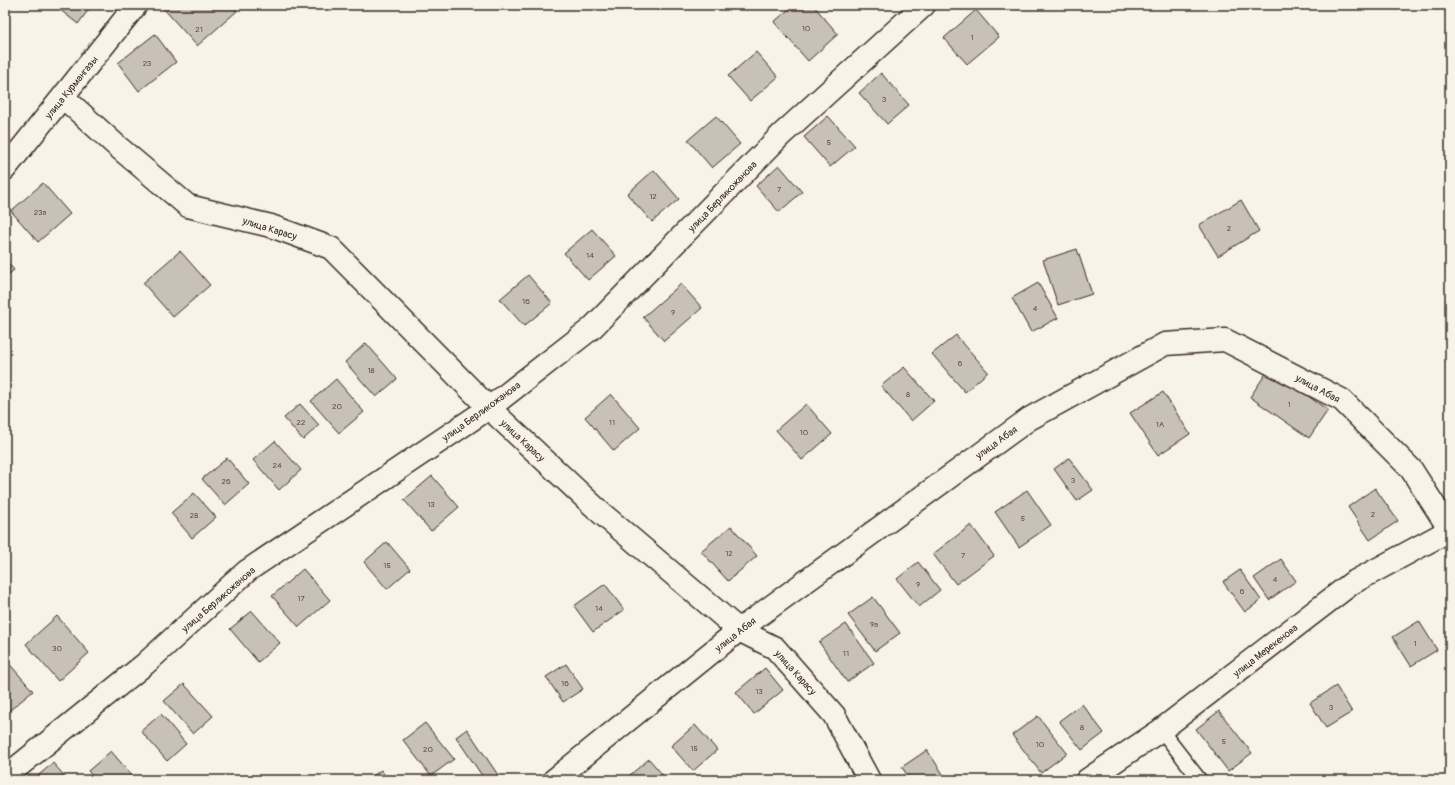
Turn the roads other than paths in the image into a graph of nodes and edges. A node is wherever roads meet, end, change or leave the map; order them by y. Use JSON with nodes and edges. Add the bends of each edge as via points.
{"nodes":[{"id":1,"x":136,"y":5,"type":"edge"},
{"id":2,"x":924,"y":5,"type":"edge"},
{"id":3,"x":63,"y":97,"type":"junction"},
{"id":4,"x":5,"y":169,"type":"edge"},
{"id":5,"x":489,"y":408,"type":"junction"},
{"id":6,"x":1450,"y":530,"type":"edge"},
{"id":7,"x":739,"y":630,"type":"junction"},
{"id":8,"x":1161,"y":730,"type":"junction"},
{"id":9,"x":5,"y":777,"type":"edge"},
{"id":10,"x":554,"y":780,"type":"edge"},
{"id":11,"x":869,"y":780,"type":"edge"},
{"id":12,"x":1087,"y":780,"type":"edge"},
{"id":13,"x":1200,"y":780,"type":"edge"}],
"edges":[{"from":1,"to":3,"type":"street","name":"улица Курмангазы"},
{"from":2,"to":5,"type":"street","name":"улица Берликожанова","via":[[781,135],[592,328]]},
{"from":3,"to":4,"type":"street","name":"улица Курмангазы"},
{"from":3,"to":5,"type":"street","name":"улица Карасу","via":[[118,148],[188,206],[271,226],[331,248]]},
{"from":5,"to":7,"type":"street","name":"улица Карасу","via":[[600,512]]},
{"from":5,"to":9,"type":"street","name":"улица Берликожанова","via":[[247,571],[145,664]]},
{"from":6,"to":7,"type":"street","name":"улица Абая","via":[[1411,469],[1342,400],[1225,340],[1165,344],[1029,419]]},
{"from":6,"to":8,"type":"street","name":"улица Мерекенова","via":[[1352,583]]},
{"from":7,"to":10,"type":"street","name":"улица Абая"},
{"from":7,"to":11,"type":"street","name":"улица Карасу","via":[[775,648],[834,715]]},
{"from":8,"to":12,"type":"street","name":"улица Мерекенова"},
{"from":8,"to":13,"type":"lane"}]}
